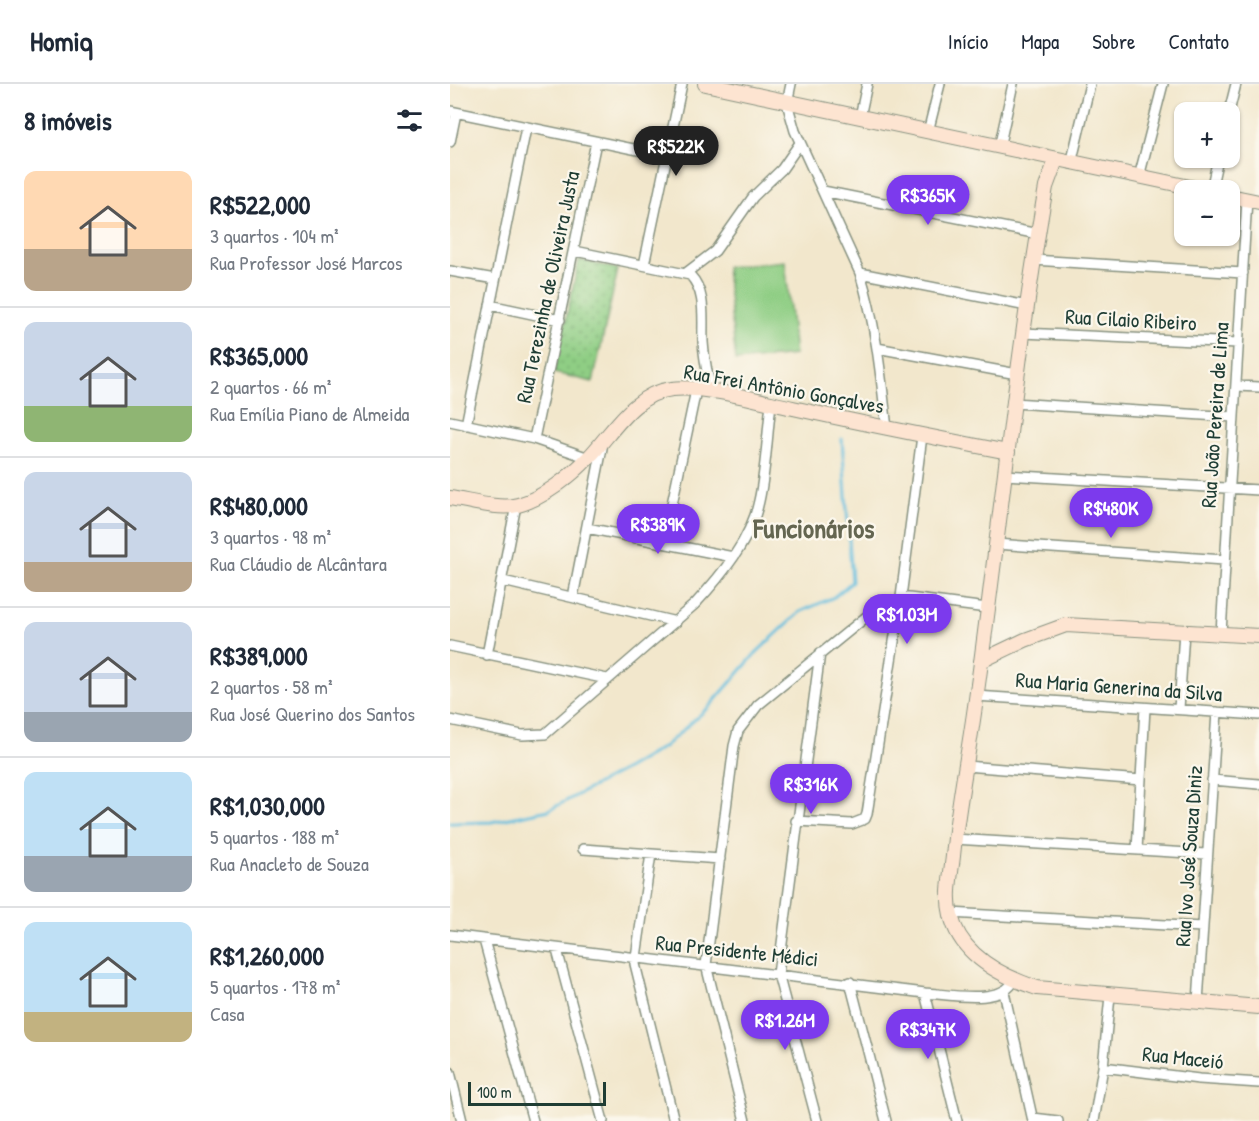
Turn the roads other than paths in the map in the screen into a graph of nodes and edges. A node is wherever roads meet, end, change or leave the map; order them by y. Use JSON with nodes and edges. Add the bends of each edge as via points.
{"nodes":[{"id":1,"x":682,"y":84,"type":"edge"},
{"id":2,"x":705,"y":84,"type":"edge"},
{"id":3,"x":791,"y":84,"type":"edge"},
{"id":4,"x":867,"y":84,"type":"edge"},
{"id":5,"x":940,"y":84,"type":"edge"},
{"id":6,"x":1013,"y":84,"type":"edge"},
{"id":7,"x":1090,"y":84,"type":"edge"},
{"id":8,"x":1163,"y":84,"type":"edge"},
{"id":9,"x":1236,"y":84,"type":"edge"},
{"id":10,"x":1232,"y":102,"type":"edge"},
{"id":11,"x":787,"y":103,"type":"junction"},
{"id":12,"x":453,"y":112,"type":"edge"},
{"id":13,"x":860,"y":117,"type":"junction"},
{"id":14,"x":526,"y":128,"type":"junction"},
{"id":15,"x":928,"y":132,"type":"junction"},
{"id":16,"x":450,"y":142,"type":"edge"},
{"id":17,"x":596,"y":142,"type":"junction"},
{"id":18,"x":801,"y":142,"type":"junction"},
{"id":19,"x":999,"y":148,"type":"junction"},
{"id":20,"x":667,"y":156,"type":"junction"},
{"id":21,"x":1056,"y":160,"type":"junction"},
{"id":22,"x":1071,"y":164,"type":"junction"},
{"id":23,"x":1139,"y":177,"type":"junction"},
{"id":24,"x":1174,"y":184,"type":"edge"},
{"id":25,"x":823,"y":191,"type":"junction"},
{"id":26,"x":1253,"y":201,"type":"edge"},
{"id":27,"x":1038,"y":234,"type":"junction"},
{"id":28,"x":575,"y":251,"type":"junction"},
{"id":29,"x":1034,"y":260,"type":"junction"},
{"id":30,"x":644,"y":265,"type":"junction"},
{"id":31,"x":450,"y":271,"type":"edge"},
{"id":32,"x":686,"y":273,"type":"junction"},
{"id":33,"x":860,"y":273,"type":"junction"},
{"id":34,"x":1243,"y":273,"type":"junction"},
{"id":35,"x":495,"y":279,"type":"junction"},
{"id":36,"x":490,"y":305,"type":"junction"},
{"id":37,"x":1027,"y":306,"type":"junction"},
{"id":38,"x":560,"y":320,"type":"junction"},
{"id":39,"x":1023,"y":333,"type":"junction"},
{"id":40,"x":1238,"y":343,"type":"junction"},
{"id":41,"x":877,"y":348,"type":"junction"},
{"id":42,"x":1017,"y":374,"type":"junction"},
{"id":43,"x":1236,"y":386,"type":"junction"},
{"id":44,"x":1259,"y":387,"type":"edge"},
{"id":45,"x":696,"y":390,"type":"junction"},
{"id":46,"x":711,"y":393,"type":"junction"},
{"id":47,"x":1013,"y":403,"type":"junction"},
{"id":48,"x":771,"y":404,"type":"junction"},
{"id":49,"x":1234,"y":417,"type":"junction"},
{"id":50,"x":450,"y":421,"type":"edge"},
{"id":51,"x":466,"y":424,"type":"junction"},
{"id":52,"x":887,"y":429,"type":"junction"},
{"id":53,"x":922,"y":436,"type":"junction"},
{"id":54,"x":534,"y":439,"type":"junction"},
{"id":55,"x":603,"y":440,"type":"junction"},
{"id":56,"x":1008,"y":452,"type":"junction"},
{"id":57,"x":589,"y":458,"type":"junction"},
{"id":58,"x":1005,"y":475,"type":"junction"},
{"id":59,"x":1229,"y":488,"type":"junction"},
{"id":60,"x":1259,"y":490,"type":"edge"},
{"id":61,"x":450,"y":498,"type":"edge"},
{"id":62,"x":516,"y":505,"type":"junction"},
{"id":63,"x":587,"y":528,"type":"junction"},
{"id":64,"x":664,"y":542,"type":"junction"},
{"id":65,"x":995,"y":544,"type":"junction"},
{"id":66,"x":733,"y":557,"type":"junction"},
{"id":67,"x":1224,"y":561,"type":"junction"},
{"id":68,"x":503,"y":581,"type":"junction"},
{"id":69,"x":573,"y":597,"type":"junction"},
{"id":70,"x":900,"y":602,"type":"junction"},
{"id":71,"x":987,"y":608,"type":"junction"},
{"id":72,"x":676,"y":622,"type":"junction"},
{"id":73,"x":1184,"y":631,"type":"junction"},
{"id":74,"x":1221,"y":633,"type":"junction"},
{"id":75,"x":1259,"y":636,"type":"edge"},
{"id":76,"x":450,"y":646,"type":"edge"},
{"id":77,"x":820,"y":653,"type":"junction"},
{"id":78,"x":487,"y":655,"type":"junction"},
{"id":79,"x":981,"y":661,"type":"junction"},
{"id":80,"x":607,"y":679,"type":"junction"},
{"id":81,"x":976,"y":696,"type":"junction"},
{"id":82,"x":1145,"y":708,"type":"junction"},
{"id":83,"x":1179,"y":709,"type":"junction"},
{"id":84,"x":1217,"y":712,"type":"junction"},
{"id":85,"x":1259,"y":715,"type":"edge"},
{"id":86,"x":450,"y":720,"type":"edge"},
{"id":87,"x":966,"y":766,"type":"junction"},
{"id":88,"x":1141,"y":780,"type":"junction"},
{"id":89,"x":1212,"y":780,"type":"junction"},
{"id":90,"x":1259,"y":784,"type":"edge"},
{"id":91,"x":796,"y":821,"type":"junction"},
{"id":92,"x":954,"y":839,"type":"junction"},
{"id":93,"x":583,"y":849,"type":"dead end"},
{"id":94,"x":1137,"y":850,"type":"junction"},
{"id":95,"x":651,"y":854,"type":"junction"},
{"id":96,"x":1206,"y":854,"type":"junction"},
{"id":97,"x":720,"y":859,"type":"junction"},
{"id":98,"x":950,"y":914,"type":"junction"},
{"id":99,"x":1202,"y":927,"type":"junction"},
{"id":100,"x":450,"y":935,"type":"edge"},
{"id":101,"x":484,"y":940,"type":"junction"},
{"id":102,"x":557,"y":950,"type":"junction"},
{"id":103,"x":636,"y":958,"type":"junction"},
{"id":104,"x":706,"y":965,"type":"junction"},
{"id":105,"x":778,"y":974,"type":"junction"},
{"id":106,"x":1014,"y":980,"type":"junction"},
{"id":107,"x":850,"y":982,"type":"junction"},
{"id":108,"x":1004,"y":992,"type":"junction"},
{"id":109,"x":925,"y":993,"type":"junction"},
{"id":110,"x":1110,"y":996,"type":"junction"},
{"id":111,"x":1198,"y":1002,"type":"junction"},
{"id":112,"x":1259,"y":1007,"type":"edge"},
{"id":113,"x":1103,"y":1068,"type":"junction"},
{"id":114,"x":450,"y":1072,"type":"edge"},
{"id":115,"x":1259,"y":1083,"type":"edge"},
{"id":116,"x":1033,"y":1120,"type":"edge"},
{"id":117,"x":462,"y":1121,"type":"edge"},
{"id":118,"x":532,"y":1121,"type":"edge"},
{"id":119,"x":603,"y":1121,"type":"edge"},
{"id":120,"x":674,"y":1121,"type":"edge"},
{"id":121,"x":745,"y":1121,"type":"edge"},
{"id":122,"x":817,"y":1121,"type":"edge"},
{"id":123,"x":886,"y":1121,"type":"edge"},
{"id":124,"x":957,"y":1121,"type":"edge"},
{"id":125,"x":1058,"y":1121,"type":"edge"},
{"id":126,"x":1094,"y":1121,"type":"edge"}],
"edges":[{"from":1,"to":20,"type":"street"},
{"from":2,"to":11,"type":"street"},
{"from":3,"to":11,"type":"street"},
{"from":4,"to":13,"type":"street"},
{"from":5,"to":15,"type":"street"},
{"from":6,"to":19,"type":"street"},
{"from":7,"to":22,"type":"street"},
{"from":8,"to":23,"type":"street"},
{"from":9,"to":10,"type":"street"},
{"from":11,"to":13,"type":"street"},
{"from":11,"to":18,"type":"street"},
{"from":12,"to":14,"type":"street"},
{"from":12,"to":16,"type":"street"},
{"from":13,"to":15,"type":"street"},
{"from":14,"to":17,"type":"street"},
{"from":14,"to":35,"type":"street"},
{"from":15,"to":19,"type":"street"},
{"from":17,"to":20,"type":"street"},
{"from":17,"to":28,"type":"street","name":"Rua Terezinha de Oliveira Justa"},
{"from":18,"to":25,"type":"street"},
{"from":18,"to":32,"type":"street","via":[[782,169],[753,197],[715,251]]},
{"from":19,"to":21,"type":"street"},
{"from":20,"to":30,"type":"street"},
{"from":21,"to":22,"type":"street"},
{"from":21,"to":27,"type":"street","via":[[1046,187]]},
{"from":22,"to":23,"type":"street"},
{"from":23,"to":24,"type":"street"},
{"from":25,"to":27,"type":"street"},
{"from":25,"to":33,"type":"street"},
{"from":26,"to":34,"type":"street","name":"Rua João Pereira de Lima"},
{"from":27,"to":29,"type":"street"},
{"from":28,"to":30,"type":"street"},
{"from":28,"to":38,"type":"street","name":"Rua Terezinha de Oliveira Justa"},
{"from":29,"to":34,"type":"street"},
{"from":29,"to":37,"type":"street"},
{"from":30,"to":32,"type":"street"},
{"from":31,"to":35,"type":"street"},
{"from":32,"to":46,"type":"street","via":[[696,281],[702,301]]},
{"from":33,"to":37,"type":"street"},
{"from":33,"to":41,"type":"street"},
{"from":34,"to":40,"type":"street","name":"Rua João Pereira de Lima"},
{"from":35,"to":36,"type":"street"},
{"from":36,"to":38,"type":"street"},
{"from":36,"to":51,"type":"street"},
{"from":37,"to":39,"type":"street"},
{"from":38,"to":54,"type":"street","name":"Rua Terezinha de Oliveira Justa"},
{"from":39,"to":40,"type":"street","name":"Rua Cilaio Ribeiro"},
{"from":39,"to":42,"type":"street"},
{"from":40,"to":43,"type":"street","name":"Rua João Pereira de Lima"},
{"from":41,"to":42,"type":"street"},
{"from":41,"to":52,"type":"street"},
{"from":42,"to":47,"type":"street"},
{"from":43,"to":44,"type":"street"},
{"from":43,"to":49,"type":"street","name":"Rua João Pereira de Lima"},
{"from":45,"to":46,"type":"street","name":"Rua Frei Antônio Gonçalves"},
{"from":45,"to":55,"type":"street","name":"Rua Frei Antônio Gonçalves","via":[[655,393],[635,406]]},
{"from":45,"to":64,"type":"street"},
{"from":46,"to":48,"type":"street","name":"Rua Frei Antônio Gonçalves"},
{"from":47,"to":49,"type":"street"},
{"from":47,"to":56,"type":"street"},
{"from":48,"to":52,"type":"street","name":"Rua Frei Antônio Gonçalves"},
{"from":48,"to":66,"type":"street","via":[[759,503]]},
{"from":49,"to":59,"type":"street","name":"Rua João Pereira de Lima"},
{"from":50,"to":51,"type":"street"},
{"from":51,"to":54,"type":"street"},
{"from":52,"to":53,"type":"street","name":"Rua Frei Antônio Gonçalves"},
{"from":53,"to":56,"type":"street","name":"Rua Frei Antônio Gonçalves"},
{"from":53,"to":70,"type":"street"},
{"from":54,"to":57,"type":"street"},
{"from":55,"to":57,"type":"street","name":"Rua Frei Antônio Gonçalves"},
{"from":55,"to":63,"type":"street"},
{"from":56,"to":58,"type":"street"},
{"from":57,"to":62,"type":"street","name":"Rua Frei Antônio Gonçalves","via":[[557,485]]},
{"from":58,"to":59,"type":"street"},
{"from":58,"to":65,"type":"street"},
{"from":59,"to":60,"type":"street"},
{"from":59,"to":67,"type":"street","name":"Rua João Pereira de Lima"},
{"from":61,"to":62,"type":"street"},
{"from":62,"to":68,"type":"street"},
{"from":63,"to":64,"type":"street"},
{"from":63,"to":69,"type":"street"},
{"from":64,"to":66,"type":"street"},
{"from":65,"to":67,"type":"street"},
{"from":65,"to":71,"type":"street"},
{"from":66,"to":72,"type":"street","via":[[716,582]]},
{"from":67,"to":74,"type":"street","name":"Rua João Pereira de Lima"},
{"from":68,"to":69,"type":"street"},
{"from":68,"to":78,"type":"street"},
{"from":69,"to":72,"type":"street"},
{"from":70,"to":71,"type":"street"},
{"from":70,"to":77,"type":"street","via":[[867,617]]},
{"from":70,"to":91,"type":"street","via":[[865,819],[852,824]]},
{"from":71,"to":79,"type":"street"},
{"from":72,"to":80,"type":"street"},
{"from":73,"to":74,"type":"street"},
{"from":73,"to":79,"type":"street","via":[[1066,626]]},
{"from":73,"to":83,"type":"street"},
{"from":74,"to":75,"type":"street"},
{"from":76,"to":78,"type":"street"},
{"from":77,"to":91,"type":"street"},
{"from":77,"to":97,"type":"street","via":[[758,705],[738,731]]},
{"from":78,"to":80,"type":"street"},
{"from":79,"to":81,"type":"street"},
{"from":80,"to":86,"type":"street","via":[[545,734],[531,736]]},
{"from":81,"to":82,"type":"street","name":"Rua Maria Generina da Silva"},
{"from":81,"to":87,"type":"street"},
{"from":82,"to":83,"type":"street","name":"Rua Maria Generina da Silva"},
{"from":82,"to":88,"type":"street"},
{"from":83,"to":84,"type":"street","name":"Rua Maria Generina da Silva"},
{"from":84,"to":85,"type":"street","name":"Rua Maria Generina da Silva"},
{"from":84,"to":89,"type":"street","name":"Rua Ivo José Souza Diniz"},
{"from":87,"to":88,"type":"street"},
{"from":87,"to":92,"type":"street"},
{"from":88,"to":94,"type":"street"},
{"from":89,"to":90,"type":"street"},
{"from":89,"to":96,"type":"street","name":"Rua Ivo José Souza Diniz"},
{"from":91,"to":105,"type":"street"},
{"from":92,"to":94,"type":"street"},
{"from":92,"to":98,"type":"street"},
{"from":93,"to":95,"type":"street"},
{"from":94,"to":96,"type":"street"},
{"from":95,"to":97,"type":"street"},
{"from":95,"to":103,"type":"street"},
{"from":96,"to":99,"type":"street","name":"Rua Ivo José Souza Diniz"},
{"from":97,"to":104,"type":"street"},
{"from":98,"to":99,"type":"street"},
{"from":98,"to":106,"type":"street","via":[[966,946]]},
{"from":99,"to":111,"type":"street","name":"Rua Ivo José Souza Diniz"},
{"from":100,"to":101,"type":"street","name":"Rua Presidente Médici"},
{"from":101,"to":102,"type":"street","name":"Rua Presidente Médici"},
{"from":101,"to":118,"type":"street"},
{"from":102,"to":103,"type":"street","name":"Rua Presidente Médici"},
{"from":102,"to":119,"type":"street"},
{"from":103,"to":104,"type":"street","name":"Rua Presidente Médici"},
{"from":103,"to":120,"type":"street"},
{"from":104,"to":105,"type":"street","name":"Rua Presidente Médici"},
{"from":104,"to":121,"type":"street"},
{"from":105,"to":107,"type":"street","name":"Rua Presidente Médici"},
{"from":105,"to":122,"type":"street"},
{"from":106,"to":108,"type":"street"},
{"from":106,"to":110,"type":"street","via":[[1048,990]]},
{"from":107,"to":109,"type":"street","name":"Rua Presidente Médici"},
{"from":107,"to":123,"type":"street"},
{"from":108,"to":109,"type":"street","name":"Rua Presidente Médici","via":[[984,996]]},
{"from":108,"to":116,"type":"street"},
{"from":109,"to":124,"type":"street"},
{"from":110,"to":111,"type":"street"},
{"from":110,"to":113,"type":"street"},
{"from":111,"to":112,"type":"street"},
{"from":113,"to":115,"type":"street","name":"Rua Maceió"},
{"from":113,"to":126,"type":"street"},
{"from":114,"to":117,"type":"street"},
{"from":116,"to":125,"type":"street"}]}
